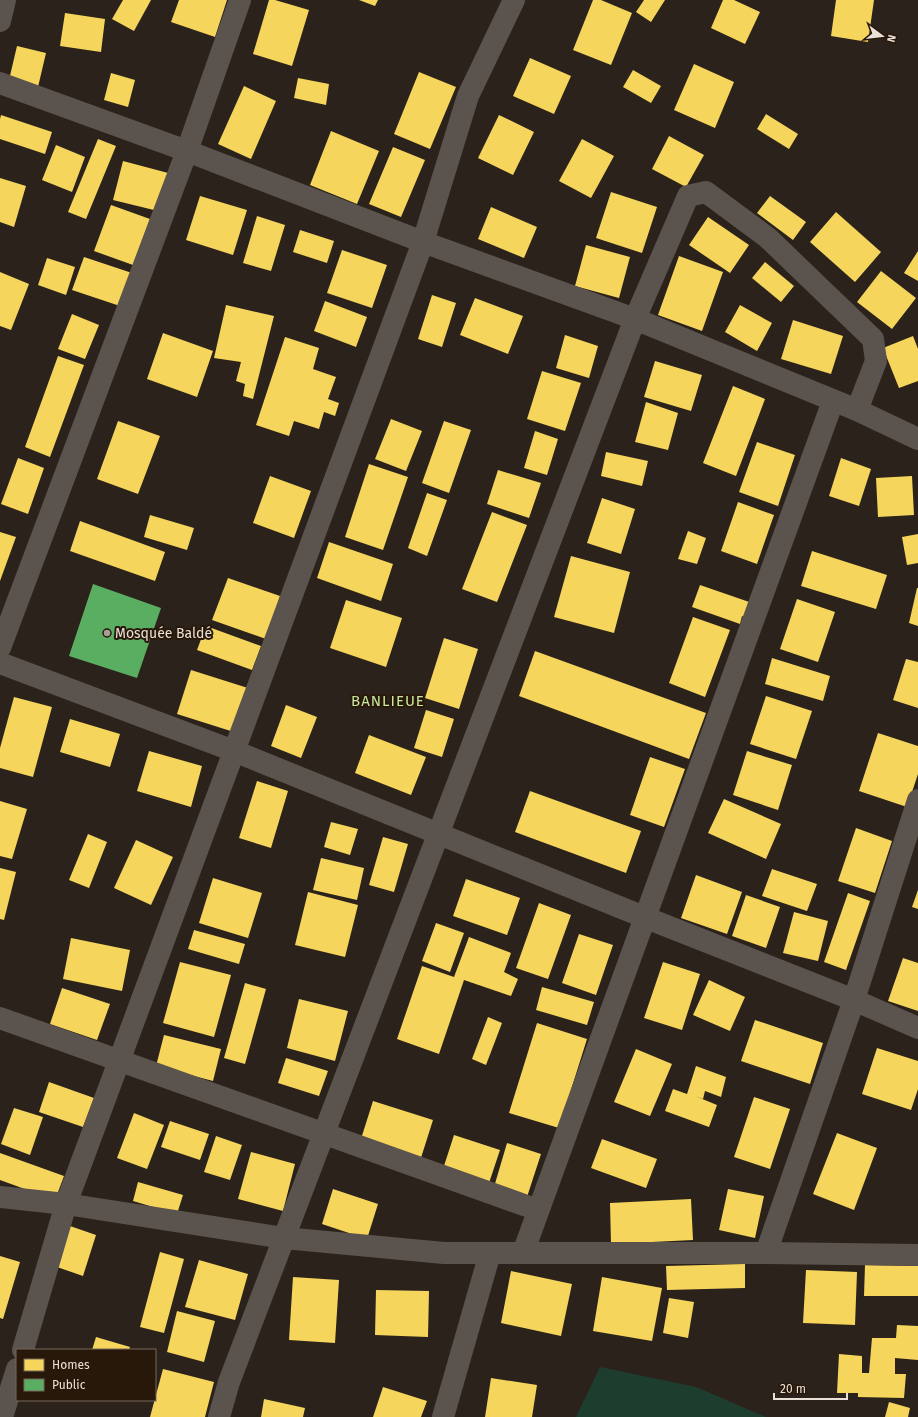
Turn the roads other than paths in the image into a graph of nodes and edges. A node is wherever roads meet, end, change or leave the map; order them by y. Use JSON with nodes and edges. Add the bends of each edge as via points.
{"nodes":[{"id":1,"x":5,"y":0,"type":"edge"},
{"id":2,"x":240,"y":0,"type":"edge"},
{"id":3,"x":514,"y":0,"type":"edge"},
{"id":4,"x":0,"y":22,"type":"edge"},
{"id":5,"x":0,"y":83,"type":"edge"},
{"id":6,"x":187,"y":151,"type":"junction"},
{"id":7,"x":423,"y":242,"type":"junction"},
{"id":8,"x":635,"y":319,"type":"junction"},
{"id":9,"x":833,"y":401,"type":"junction"},
{"id":10,"x":857,"y":410,"type":"junction"},
{"id":11,"x":918,"y":439,"type":"edge"},
{"id":12,"x":0,"y":648,"type":"edge"},
{"id":13,"x":0,"y":663,"type":"edge"},
{"id":14,"x":234,"y":751,"type":"junction"},
{"id":15,"x":918,"y":800,"type":"edge"},
{"id":16,"x":439,"y":833,"type":"junction"},
{"id":17,"x":644,"y":917,"type":"junction"},
{"id":18,"x":854,"y":1000,"type":"junction"},
{"id":19,"x":0,"y":1018,"type":"edge"},
{"id":20,"x":918,"y":1028,"type":"edge"},
{"id":21,"x":120,"y":1061,"type":"junction"},
{"id":22,"x":324,"y":1134,"type":"junction"},
{"id":23,"x":0,"y":1197,"type":"edge"},
{"id":24,"x":66,"y":1204,"type":"junction"},
{"id":25,"x":538,"y":1210,"type":"junction"},
{"id":26,"x":284,"y":1238,"type":"junction"},
{"id":27,"x":490,"y":1253,"type":"junction"},
{"id":28,"x":523,"y":1253,"type":"junction"},
{"id":29,"x":766,"y":1253,"type":"junction"},
{"id":30,"x":918,"y":1255,"type":"edge"},
{"id":31,"x":23,"y":1349,"type":"edge"},
{"id":32,"x":16,"y":1372,"type":"edge"},
{"id":33,"x":2,"y":1417,"type":"edge"},
{"id":34,"x":219,"y":1417,"type":"edge"},
{"id":35,"x":443,"y":1417,"type":"edge"}],
"edges":[{"from":1,"to":4,"type":"street"},
{"from":2,"to":6,"type":"street"},
{"from":3,"to":7,"type":"street","via":[[468,96]]},
{"from":5,"to":6,"type":"street"},
{"from":6,"to":7,"type":"street"},
{"from":6,"to":12,"type":"street"},
{"from":7,"to":8,"type":"street"},
{"from":7,"to":14,"type":"street"},
{"from":8,"to":9,"type":"street"},
{"from":8,"to":10,"type":"street","via":[[688,196],[706,192],[768,238],[874,338],[876,361]]},
{"from":8,"to":16,"type":"street"},
{"from":9,"to":10,"type":"street"},
{"from":9,"to":17,"type":"street"},
{"from":10,"to":11,"type":"street"},
{"from":13,"to":14,"type":"street"},
{"from":14,"to":16,"type":"street"},
{"from":14,"to":21,"type":"street"},
{"from":15,"to":18,"type":"street"},
{"from":16,"to":17,"type":"street"},
{"from":16,"to":22,"type":"street"},
{"from":17,"to":18,"type":"street"},
{"from":17,"to":25,"type":"street"},
{"from":18,"to":20,"type":"street"},
{"from":18,"to":29,"type":"street"},
{"from":19,"to":21,"type":"street"},
{"from":21,"to":22,"type":"street"},
{"from":21,"to":24,"type":"street"},
{"from":22,"to":25,"type":"street"},
{"from":22,"to":26,"type":"street"},
{"from":23,"to":24,"type":"street"},
{"from":24,"to":26,"type":"street"},
{"from":24,"to":31,"type":"street"},
{"from":25,"to":28,"type":"street"},
{"from":26,"to":27,"type":"street","via":[[444,1253]]},
{"from":26,"to":34,"type":"street","via":[[229,1382]]},
{"from":27,"to":28,"type":"street"},
{"from":27,"to":35,"type":"street"},
{"from":28,"to":29,"type":"street"},
{"from":29,"to":30,"type":"street"},
{"from":32,"to":33,"type":"street"}]}
